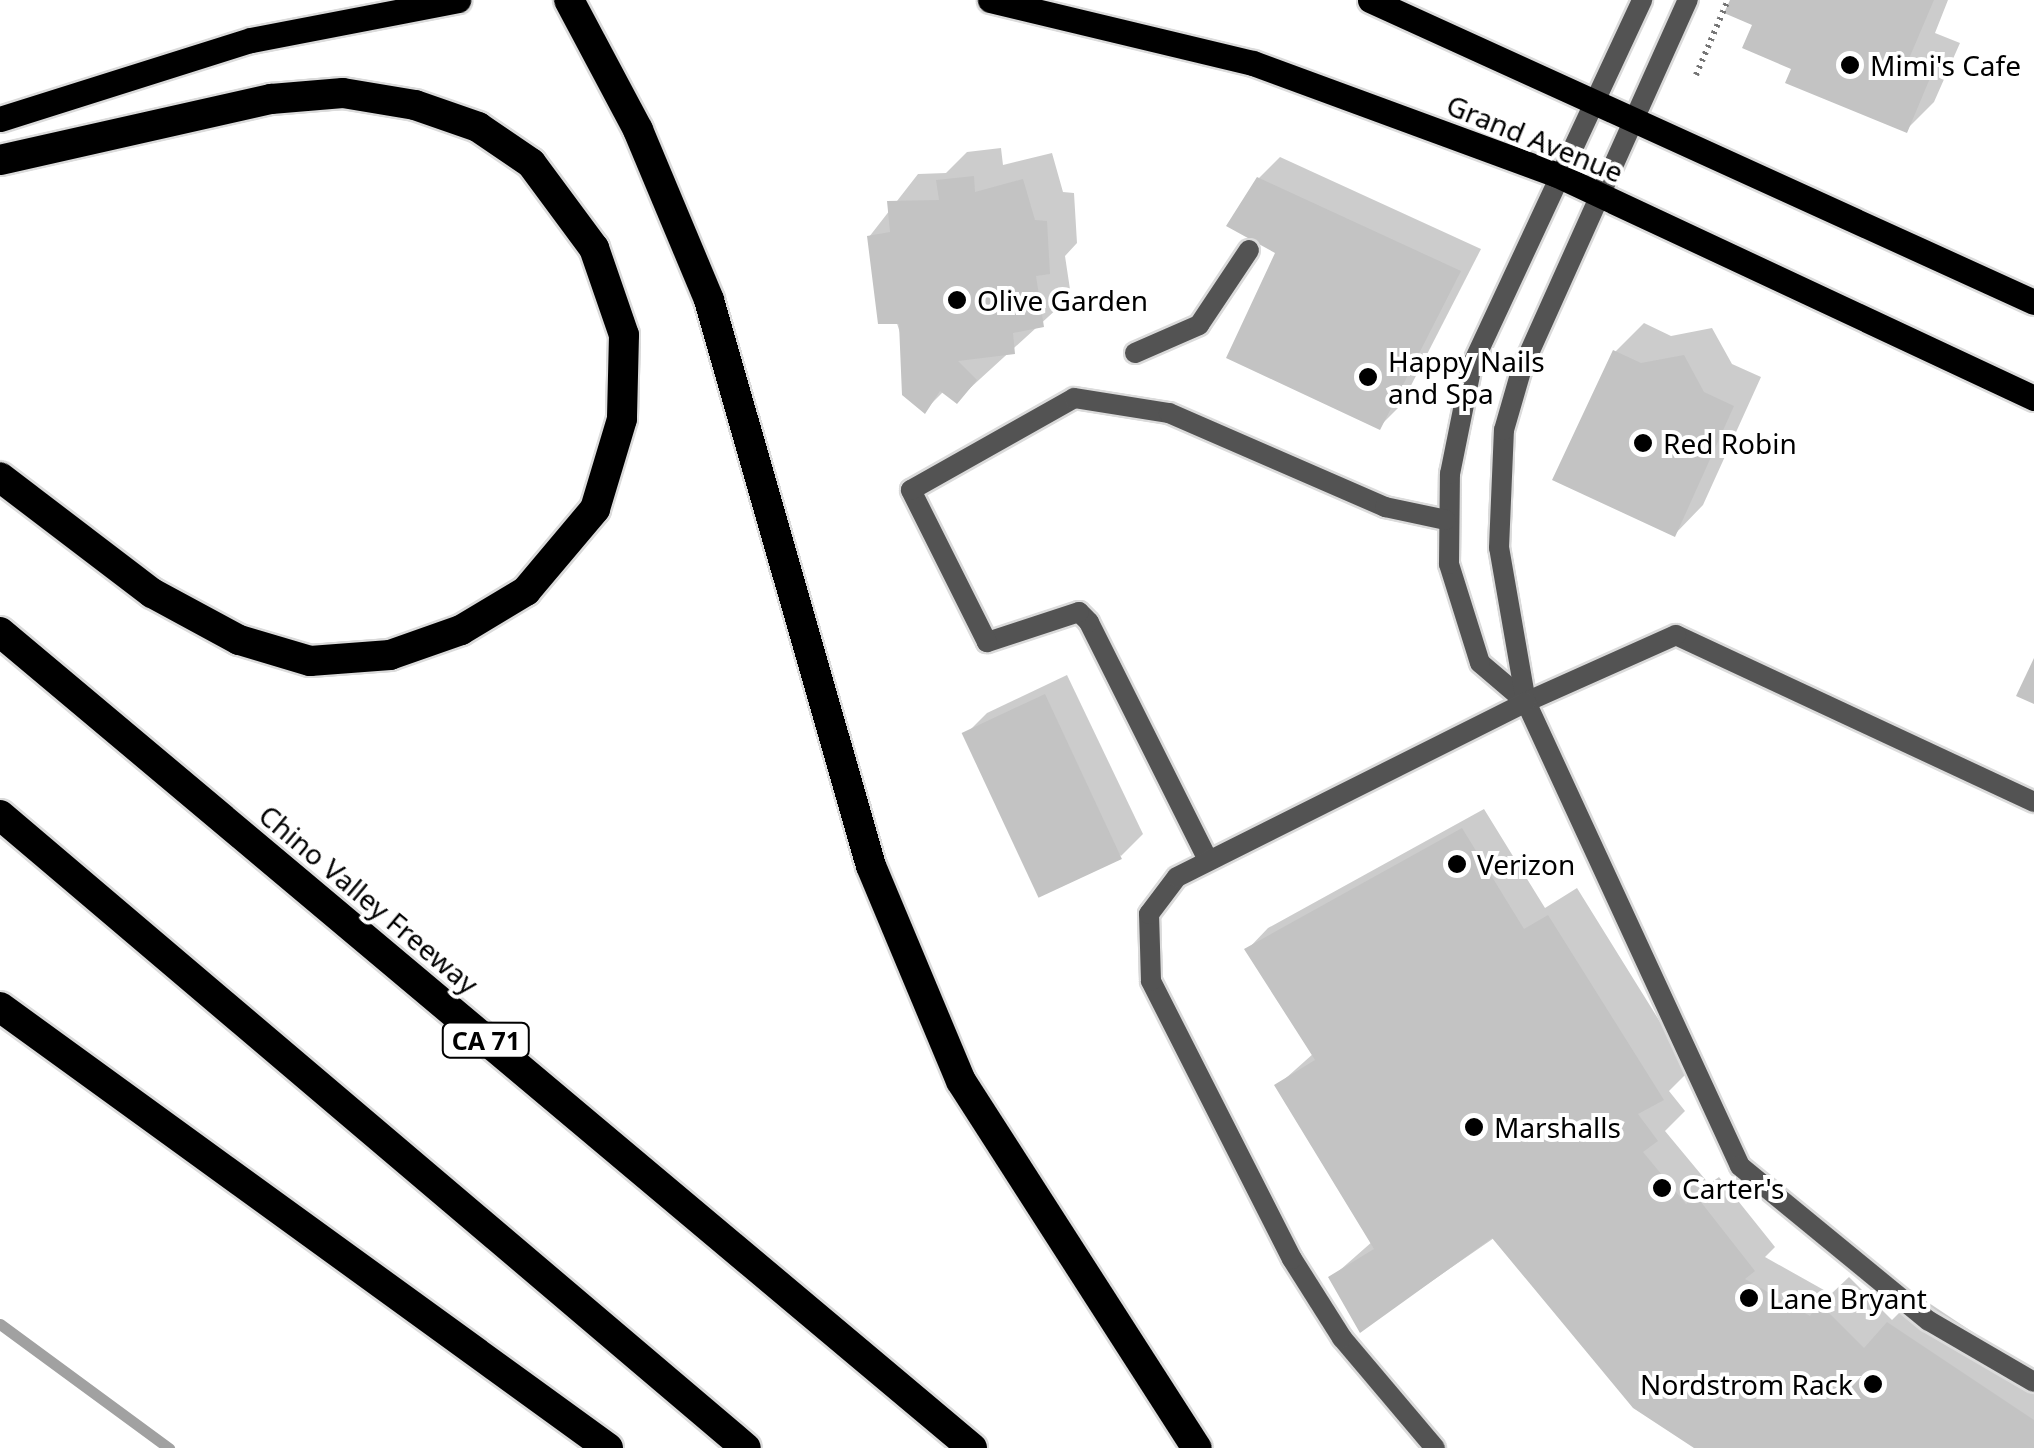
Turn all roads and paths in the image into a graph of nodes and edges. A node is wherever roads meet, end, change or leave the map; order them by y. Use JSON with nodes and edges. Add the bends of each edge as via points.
{"nodes":[{"id":1,"x":458,"y":0,"type":"edge"},
{"id":2,"x":569,"y":0,"type":"edge"},
{"id":3,"x":990,"y":0,"type":"edge"},
{"id":4,"x":1370,"y":0,"type":"edge"},
{"id":5,"x":1642,"y":0,"type":"edge"},
{"id":6,"x":1688,"y":0,"type":"edge"},
{"id":7,"x":1728,"y":0,"type":"edge"},
{"id":8,"x":1696,"y":75,"type":"dead end"},
{"id":9,"x":1591,"y":94,"type":"junction"},
{"id":10,"x":1635,"y":116,"type":"junction"},
{"id":11,"x":0,"y":118,"type":"edge"},
{"id":12,"x":0,"y":160,"type":"edge"},
{"id":13,"x":1556,"y":174,"type":"junction"},
{"id":14,"x":1598,"y":193,"type":"junction"},
{"id":15,"x":1249,"y":250,"type":"dead end"},
{"id":16,"x":2034,"y":302,"type":"edge"},
{"id":17,"x":1135,"y":353,"type":"dead end"},
{"id":18,"x":2034,"y":398,"type":"edge"},
{"id":19,"x":0,"y":477,"type":"edge"},
{"id":20,"x":1446,"y":520,"type":"junction"},
{"id":21,"x":0,"y":632,"type":"edge"},
{"id":22,"x":1526,"y":702,"type":"junction"},
{"id":23,"x":2034,"y":802,"type":"edge"},
{"id":24,"x":0,"y":815,"type":"edge"},
{"id":25,"x":1208,"y":860,"type":"junction"},
{"id":26,"x":0,"y":1007,"type":"edge"},
{"id":27,"x":2034,"y":1382,"type":"edge"},
{"id":28,"x":608,"y":1448,"type":"edge"},
{"id":29,"x":746,"y":1448,"type":"edge"},
{"id":30,"x":972,"y":1448,"type":"edge"},
{"id":31,"x":1197,"y":1448,"type":"edge"},
{"id":32,"x":1434,"y":1448,"type":"edge"}],
"edges":[{"from":1,"to":11,"type":"main road","via":[[251,40]]},
{"from":2,"to":31,"type":"highway","via":[[638,130],[709,300],[871,866],[961,1081]]},
{"from":3,"to":13,"type":"main road","name":"Grand Avenue","via":[[1253,63]]},
{"from":4,"to":9,"type":"main road","name":"Grand Avenue"},
{"from":5,"to":9,"type":"lane"},
{"from":6,"to":10,"type":"lane"},
{"from":7,"to":8,"type":"path"},
{"from":9,"to":10,"type":"main road","name":"Grand Avenue"},
{"from":9,"to":13,"type":"lane"},
{"from":10,"to":14,"type":"lane"},
{"from":10,"to":16,"type":"main road","name":"Grand Avenue"},
{"from":12,"to":19,"type":"highway","via":[[270,99],[343,93],[415,105],[478,127],[532,163],[594,248],[624,335],[622,419],[595,509],[526,591],[462,630],[390,655],[310,661],[239,640],[152,593]]},
{"from":13,"to":14,"type":"main road","name":"Grand Avenue"},
{"from":13,"to":20,"type":"lane","via":[[1472,365]]},
{"from":14,"to":18,"type":"main road","name":"Grand Avenue"},
{"from":14,"to":22,"type":"lane","via":[[1504,430],[1499,548]]},
{"from":15,"to":17,"type":"lane","via":[[1199,326]]},
{"from":20,"to":22,"type":"lane","via":[[1449,564],[1480,664]]},
{"from":20,"to":25,"type":"lane","via":[[1384,507],[1169,413],[1074,398],[910,490],[987,642],[1078,612],[1089,622]]},
{"from":21,"to":30,"type":"highway","name":"Chino Valley Freeway","number":"CA 71"},
{"from":22,"to":23,"type":"lane","via":[[1676,635]]},
{"from":22,"to":25,"type":"lane"},
{"from":22,"to":27,"type":"lane","via":[[1740,1166],[1929,1321]]},
{"from":24,"to":29,"type":"highway"},
{"from":25,"to":32,"type":"lane","via":[[1177,877],[1150,914],[1150,981],[1292,1259],[1342,1338]]},
{"from":26,"to":28,"type":"highway"}]}
